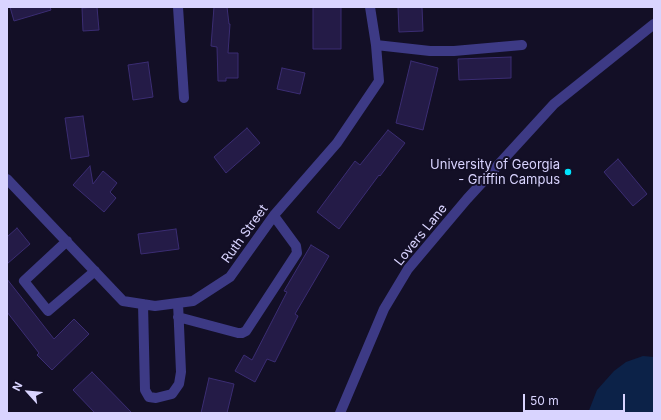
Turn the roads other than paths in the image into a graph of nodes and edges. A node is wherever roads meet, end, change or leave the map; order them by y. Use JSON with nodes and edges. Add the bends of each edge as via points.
{"nodes":[{"id":1,"x":178,"y":7,"type":"edge"},
{"id":2,"x":370,"y":7,"type":"edge"},
{"id":3,"x":654,"y":24,"type":"edge"},
{"id":4,"x":376,"y":44,"type":"junction"},
{"id":5,"x":522,"y":45,"type":"dead end"},
{"id":6,"x":184,"y":98,"type":"dead end"},
{"id":7,"x":7,"y":178,"type":"edge"},
{"id":8,"x":274,"y":216,"type":"junction"},
{"id":9,"x":67,"y":241,"type":"junction"},
{"id":10,"x":95,"y":271,"type":"junction"},
{"id":11,"x":178,"y":303,"type":"junction"},
{"id":12,"x":143,"y":304,"type":"junction"},
{"id":13,"x":178,"y":317,"type":"junction"},
{"id":14,"x":340,"y":413,"type":"edge"}],
"edges":[{"from":1,"to":6,"type":"street"},
{"from":2,"to":4,"type":"street","name":"Ruth Street"},
{"from":3,"to":14,"type":"street","name":"Lovers Lane","via":[[554,104],[467,199],[408,269],[384,309]]},
{"from":4,"to":5,"type":"street","via":[[430,51]]},
{"from":4,"to":8,"type":"street","name":"Ruth Street","via":[[379,81],[337,143]]},
{"from":7,"to":9,"type":"street","name":"Ruth Street"},
{"from":8,"to":11,"type":"street","name":"Ruth Street","via":[[230,277],[193,301]]},
{"from":8,"to":13,"type":"street","via":[[296,246],[297,253],[246,331],[242,333]]},
{"from":9,"to":10,"type":"street","name":"Ruth Street"},
{"from":9,"to":10,"type":"street","via":[[24,281],[48,311]]},
{"from":10,"to":12,"type":"street","name":"Ruth Street","via":[[123,301]]},
{"from":11,"to":12,"type":"street","name":"Ruth Street","via":[[155,306]]},
{"from":11,"to":13,"type":"street"},
{"from":12,"to":13,"type":"street","via":[[145,390],[149,397],[172,394],[179,384],[181,372]]}]}
